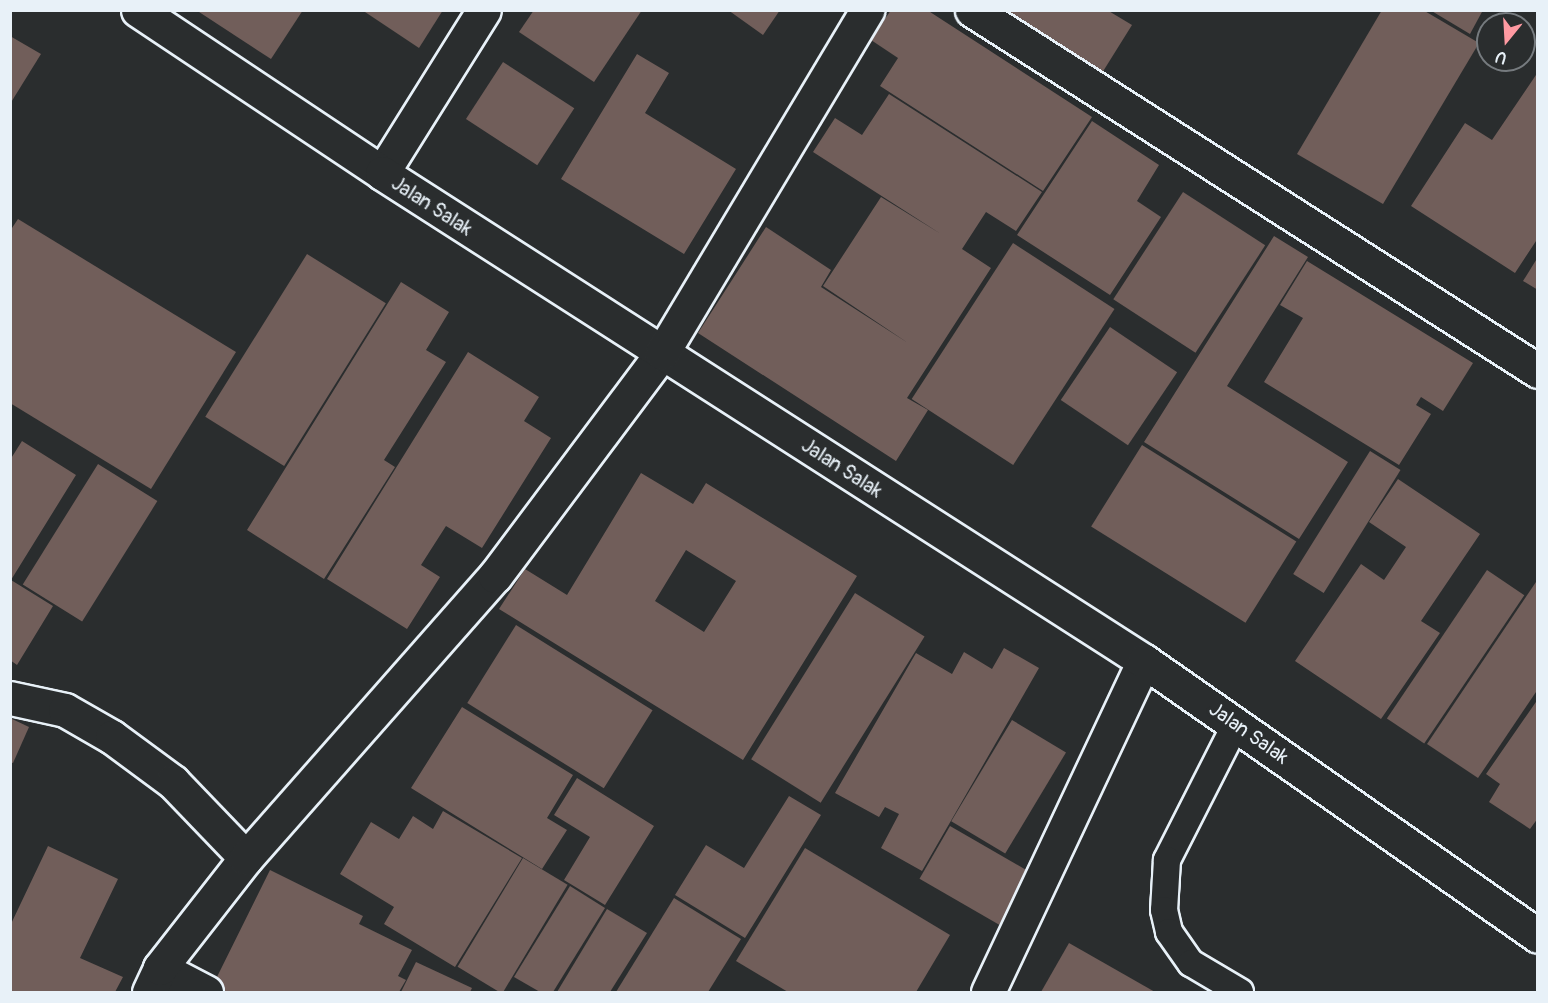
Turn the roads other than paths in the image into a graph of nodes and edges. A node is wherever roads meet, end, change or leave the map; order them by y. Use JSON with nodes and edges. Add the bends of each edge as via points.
{"nodes":[{"id":1,"x":138,"y":10,"type":"edge"},
{"id":2,"x":483,"y":10,"type":"edge"},
{"id":3,"x":867,"y":10,"type":"edge"},
{"id":4,"x":972,"y":10,"type":"edge"},
{"id":5,"x":382,"y":173,"type":"junction"},
{"id":6,"x":662,"y":353,"type":"junction"},
{"id":7,"x":1538,"y":371,"type":"edge"},
{"id":8,"x":1144,"y":661,"type":"junction"},
{"id":9,"x":10,"y":698,"type":"edge"},
{"id":10,"x":1236,"y":724,"type":"junction"},
{"id":11,"x":246,"y":858,"type":"junction"},
{"id":12,"x":1538,"y":936,"type":"edge"},
{"id":13,"x":155,"y":980,"type":"edge"},
{"id":14,"x":206,"y":993,"type":"edge"},
{"id":15,"x":988,"y":993,"type":"edge"},
{"id":16,"x":1240,"y":993,"type":"edge"}],
"edges":[{"from":1,"to":5,"type":"street","name":"Jalan Salak"},
{"from":2,"to":5,"type":"street"},
{"from":3,"to":6,"type":"street"},
{"from":4,"to":7,"type":"street"},
{"from":5,"to":6,"type":"street","name":"Jalan Salak"},
{"from":6,"to":8,"type":"street","name":"Jalan Salak"},
{"from":6,"to":11,"type":"street","via":[[495,576]]},
{"from":8,"to":10,"type":"street","name":"Jalan Salak"},
{"from":8,"to":15,"type":"street"},
{"from":9,"to":11,"type":"street","via":[[64,710],[112,736],[173,782]]},
{"from":10,"to":12,"type":"street","name":"Jalan Salak"},
{"from":10,"to":16,"type":"lane","via":[[1167,860],[1164,910],[1169,932],[1191,963]]},
{"from":11,"to":13,"type":"street"},
{"from":13,"to":14,"type":"street"}]}
